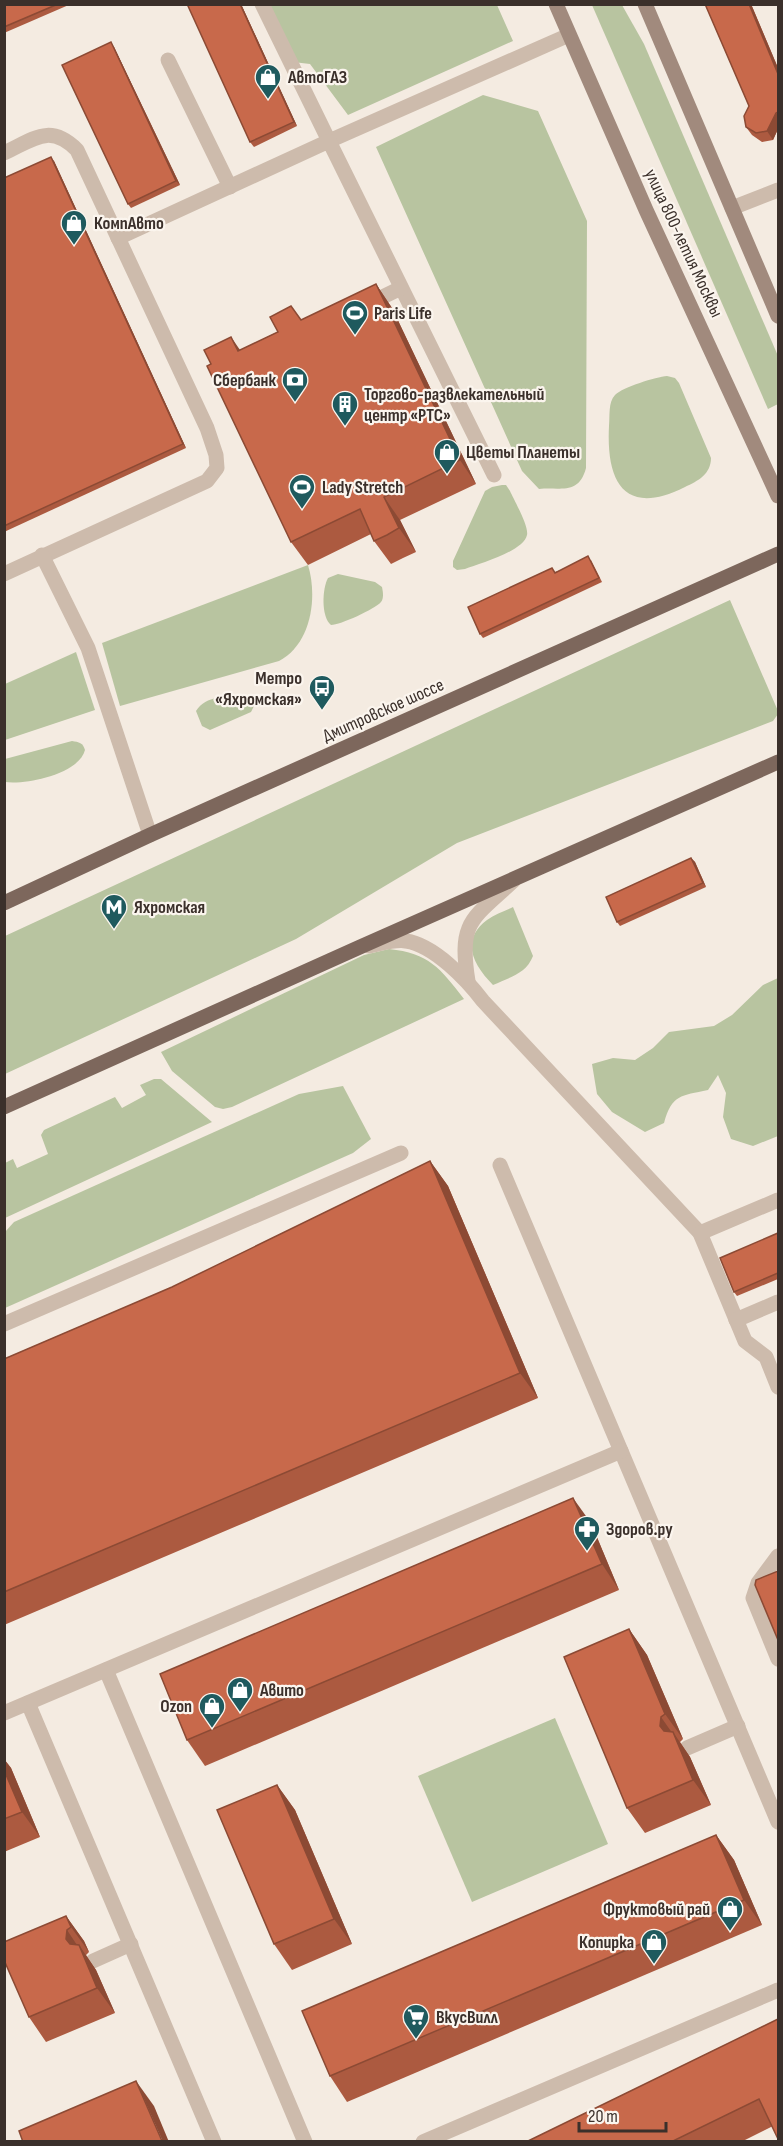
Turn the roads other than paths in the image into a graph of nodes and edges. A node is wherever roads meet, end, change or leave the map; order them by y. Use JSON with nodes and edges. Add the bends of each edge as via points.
{"nodes":[{"id":1,"x":262,"y":4,"type":"edge"},
{"id":2,"x":556,"y":4,"type":"edge"},
{"id":3,"x":645,"y":4,"type":"edge"},
{"id":4,"x":569,"y":35,"type":"junction"},
{"id":5,"x":168,"y":60,"type":"dead end"},
{"id":6,"x":328,"y":141,"type":"junction"},
{"id":7,"x":4,"y":153,"type":"edge"},
{"id":8,"x":230,"y":187,"type":"junction"},
{"id":9,"x":778,"y":190,"type":"edge"},
{"id":10,"x":732,"y":208,"type":"junction"},
{"id":11,"x":118,"y":238,"type":"junction"},
{"id":12,"x":401,"y":288,"type":"junction"},
{"id":13,"x":349,"y":313,"type":"edge"},
{"id":14,"x":778,"y":316,"type":"edge"},
{"id":15,"x":494,"y":476,"type":"dead end"},
{"id":16,"x":778,"y":496,"type":"edge"},
{"id":17,"x":778,"y":554,"type":"edge"},
{"id":18,"x":42,"y":555,"type":"junction"},
{"id":19,"x":4,"y":574,"type":"edge"},
{"id":20,"x":778,"y":762,"type":"edge"},
{"id":21,"x":150,"y":835,"type":"junction"},
{"id":22,"x":514,"y":880,"type":"junction"},
{"id":23,"x":4,"y":903,"type":"edge"},
{"id":24,"x":360,"y":947,"type":"junction"},
{"id":25,"x":468,"y":981,"type":"junction"},
{"id":26,"x":4,"y":1107,"type":"edge"},
{"id":27,"x":401,"y":1154,"type":"dead end"},
{"id":28,"x":500,"y":1165,"type":"dead end"},
{"id":29,"x":778,"y":1200,"type":"edge"},
{"id":30,"x":700,"y":1233,"type":"junction"},
{"id":31,"x":778,"y":1302,"type":"edge"},
{"id":32,"x":736,"y":1320,"type":"junction"},
{"id":33,"x":4,"y":1324,"type":"edge"},
{"id":34,"x":778,"y":1387,"type":"edge"},
{"id":35,"x":621,"y":1450,"type":"junction"},
{"id":36,"x":778,"y":1556,"type":"edge"},
{"id":37,"x":778,"y":1659,"type":"edge"},
{"id":38,"x":106,"y":1670,"type":"junction"},
{"id":39,"x":28,"y":1703,"type":"junction"},
{"id":40,"x":4,"y":1713,"type":"edge"},
{"id":41,"x":738,"y":1726,"type":"junction"},
{"id":42,"x":687,"y":1748,"type":"dead end"},
{"id":43,"x":778,"y":1822,"type":"edge"},
{"id":44,"x":131,"y":1944,"type":"junction"},
{"id":45,"x":93,"y":1961,"type":"dead end"},
{"id":46,"x":778,"y":1990,"type":"edge"},
{"id":47,"x":452,"y":2136,"type":"edge"},
{"id":48,"x":214,"y":2142,"type":"edge"},
{"id":49,"x":306,"y":2142,"type":"edge"},
{"id":50,"x":423,"y":2142,"type":"edge"}],
"edges":[{"from":1,"to":6,"type":"lane"},
{"from":2,"to":4,"type":"main road","name":"улица 800-летия Москвы"},
{"from":3,"to":10,"type":"main road"},
{"from":4,"to":6,"type":"lane"},
{"from":4,"to":16,"type":"main road","name":"улица 800-летия Москвы"},
{"from":5,"to":8,"type":"lane"},
{"from":6,"to":8,"type":"lane"},
{"from":6,"to":12,"type":"lane"},
{"from":7,"to":11,"type":"lane","via":[[40,136],[66,139],[77,150]]},
{"from":8,"to":11,"type":"lane"},
{"from":9,"to":10,"type":"lane"},
{"from":10,"to":14,"type":"main road"},
{"from":11,"to":18,"type":"lane","via":[[207,428],[217,468],[207,482]]},
{"from":12,"to":13,"type":"lane"},
{"from":12,"to":15,"type":"lane"},
{"from":17,"to":21,"type":"main road","name":"Дмитровское шоссе"},
{"from":18,"to":19,"type":"lane"},
{"from":18,"to":21,"type":"lane","via":[[88,648]]},
{"from":20,"to":22,"type":"main road"},
{"from":21,"to":23,"type":"main road","name":"Дмитровское шоссе"},
{"from":22,"to":24,"type":"main road"},
{"from":22,"to":25,"type":"lane","via":[[467,927],[464,957]]},
{"from":24,"to":25,"type":"lane","via":[[405,940],[422,946]]},
{"from":24,"to":26,"type":"main road"},
{"from":25,"to":30,"type":"lane"},
{"from":27,"to":33,"type":"lane"},
{"from":28,"to":35,"type":"lane"},
{"from":29,"to":30,"type":"lane"},
{"from":30,"to":32,"type":"lane"},
{"from":31,"to":32,"type":"lane"},
{"from":32,"to":34,"type":"lane","via":[[745,1341],[766,1357]]},
{"from":35,"to":38,"type":"lane"},
{"from":35,"to":41,"type":"lane"},
{"from":36,"to":37,"type":"lane","via":[[758,1583],[753,1598]]},
{"from":38,"to":39,"type":"lane"},
{"from":38,"to":49,"type":"lane"},
{"from":39,"to":40,"type":"lane"},
{"from":39,"to":44,"type":"lane"},
{"from":41,"to":42,"type":"lane"},
{"from":41,"to":43,"type":"lane"},
{"from":44,"to":45,"type":"lane"},
{"from":44,"to":48,"type":"lane"},
{"from":46,"to":47,"type":"lane"},
{"from":47,"to":50,"type":"lane"}]}
